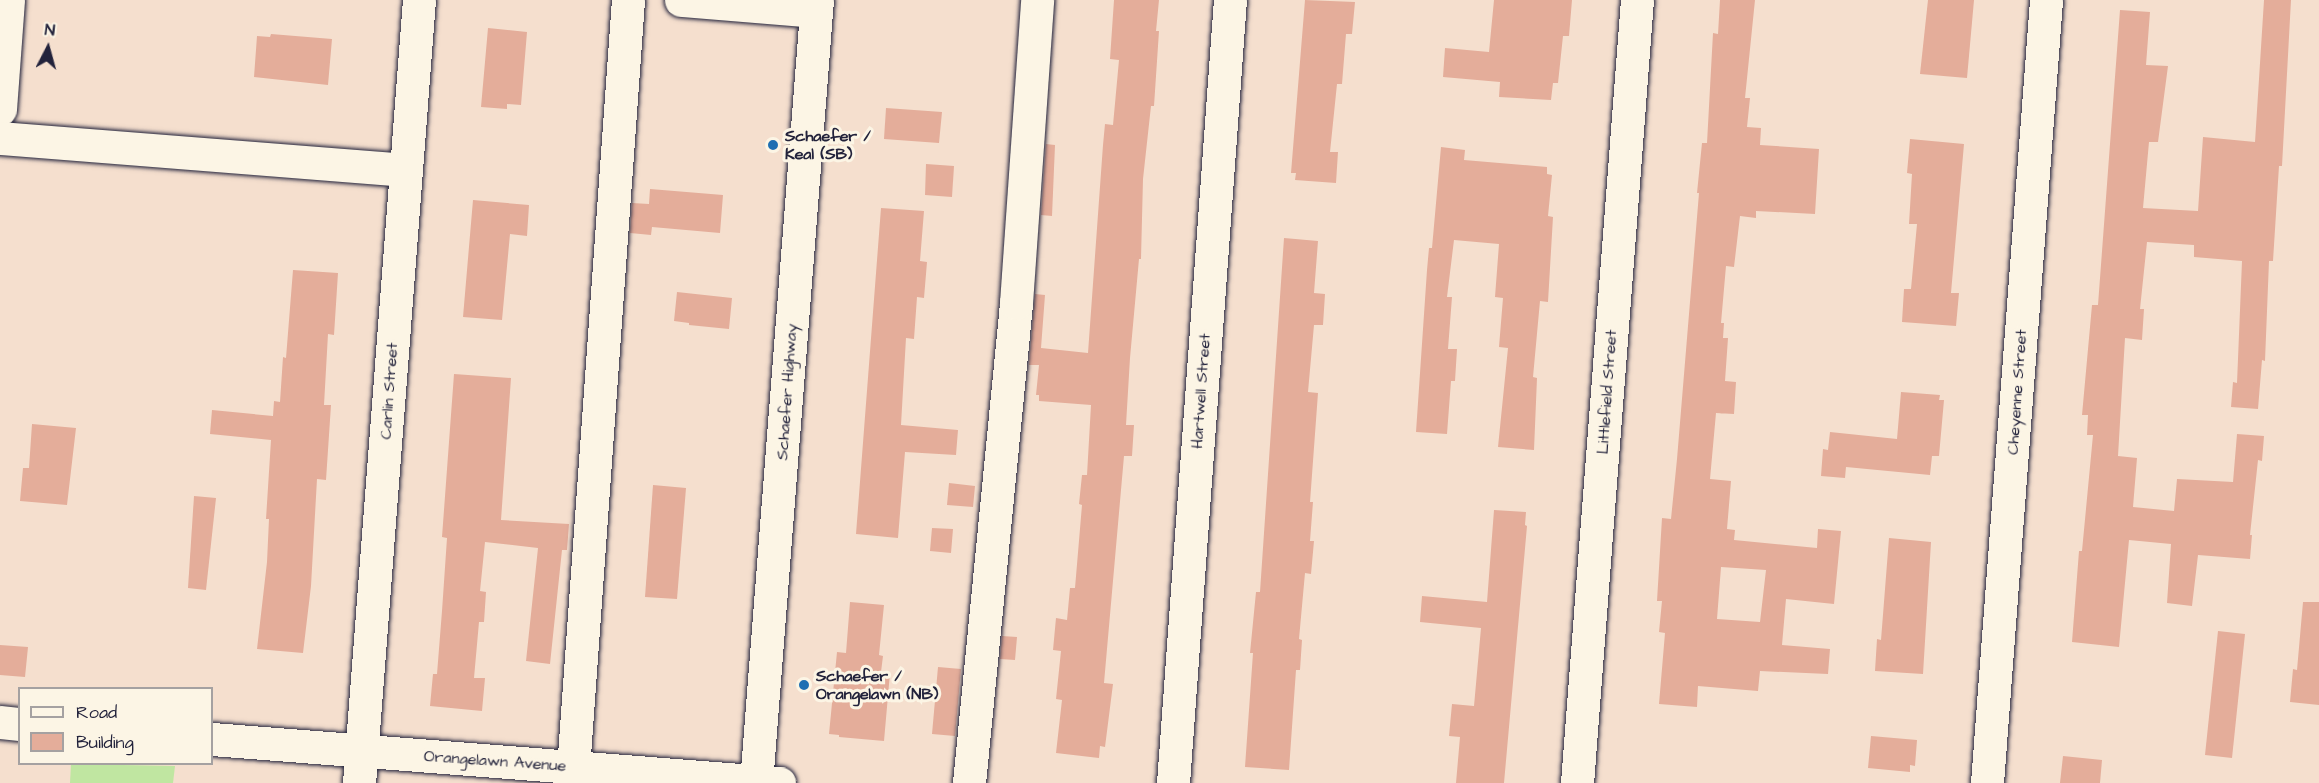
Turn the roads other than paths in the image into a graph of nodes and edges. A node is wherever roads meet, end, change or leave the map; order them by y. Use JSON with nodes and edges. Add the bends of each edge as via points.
{"nodes":[{"id":1,"x":8,"y":0,"type":"edge"},
{"id":2,"x":419,"y":0,"type":"edge"},
{"id":3,"x":628,"y":0,"type":"edge"},
{"id":4,"x":681,"y":0,"type":"edge"},
{"id":5,"x":1037,"y":0,"type":"edge"},
{"id":6,"x":1230,"y":0,"type":"edge"},
{"id":7,"x":1637,"y":0,"type":"edge"},
{"id":8,"x":2046,"y":0,"type":"edge"},
{"id":9,"x":817,"y":5,"type":"edge"},
{"id":10,"x":0,"y":109,"type":"edge"},
{"id":11,"x":0,"y":138,"type":"edge"},
{"id":12,"x":406,"y":170,"type":"junction"},
{"id":13,"x":0,"y":722,"type":"edge"},
{"id":14,"x":18,"y":723,"type":"edge"},
{"id":15,"x":213,"y":739,"type":"edge"},
{"id":16,"x":362,"y":751,"type":"junction"},
{"id":17,"x":573,"y":775,"type":"edge"},
{"id":18,"x":764,"y":782,"type":"edge"},
{"id":19,"x":359,"y":783,"type":"edge"},
{"id":20,"x":969,"y":783,"type":"edge"},
{"id":21,"x":1173,"y":783,"type":"edge"},
{"id":22,"x":1577,"y":783,"type":"edge"},
{"id":23,"x":1987,"y":783,"type":"edge"}],
"edges":[{"from":1,"to":10,"type":"street"},
{"from":2,"to":12,"type":"street","name":"Carlin Street"},
{"from":3,"to":17,"type":"street"},
{"from":4,"to":9,"type":"street"},
{"from":5,"to":20,"type":"street","via":[[1016,303]]},
{"from":6,"to":21,"type":"street","name":"Hartwell Street"},
{"from":7,"to":22,"type":"street","name":"Littlefield Street"},
{"from":8,"to":23,"type":"street","name":"Cheyenne Street"},
{"from":9,"to":18,"type":"street","name":"Schaefer Highway"},
{"from":11,"to":12,"type":"street"},
{"from":12,"to":16,"type":"street","name":"Carlin Street"},
{"from":13,"to":14,"type":"street"},
{"from":15,"to":16,"type":"street","name":"Orangelawn Avenue"},
{"from":16,"to":17,"type":"street","name":"Orangelawn Avenue"},
{"from":16,"to":19,"type":"street","name":"Carlin Street"},
{"from":17,"to":18,"type":"street","name":"Orangelawn Avenue"}]}
